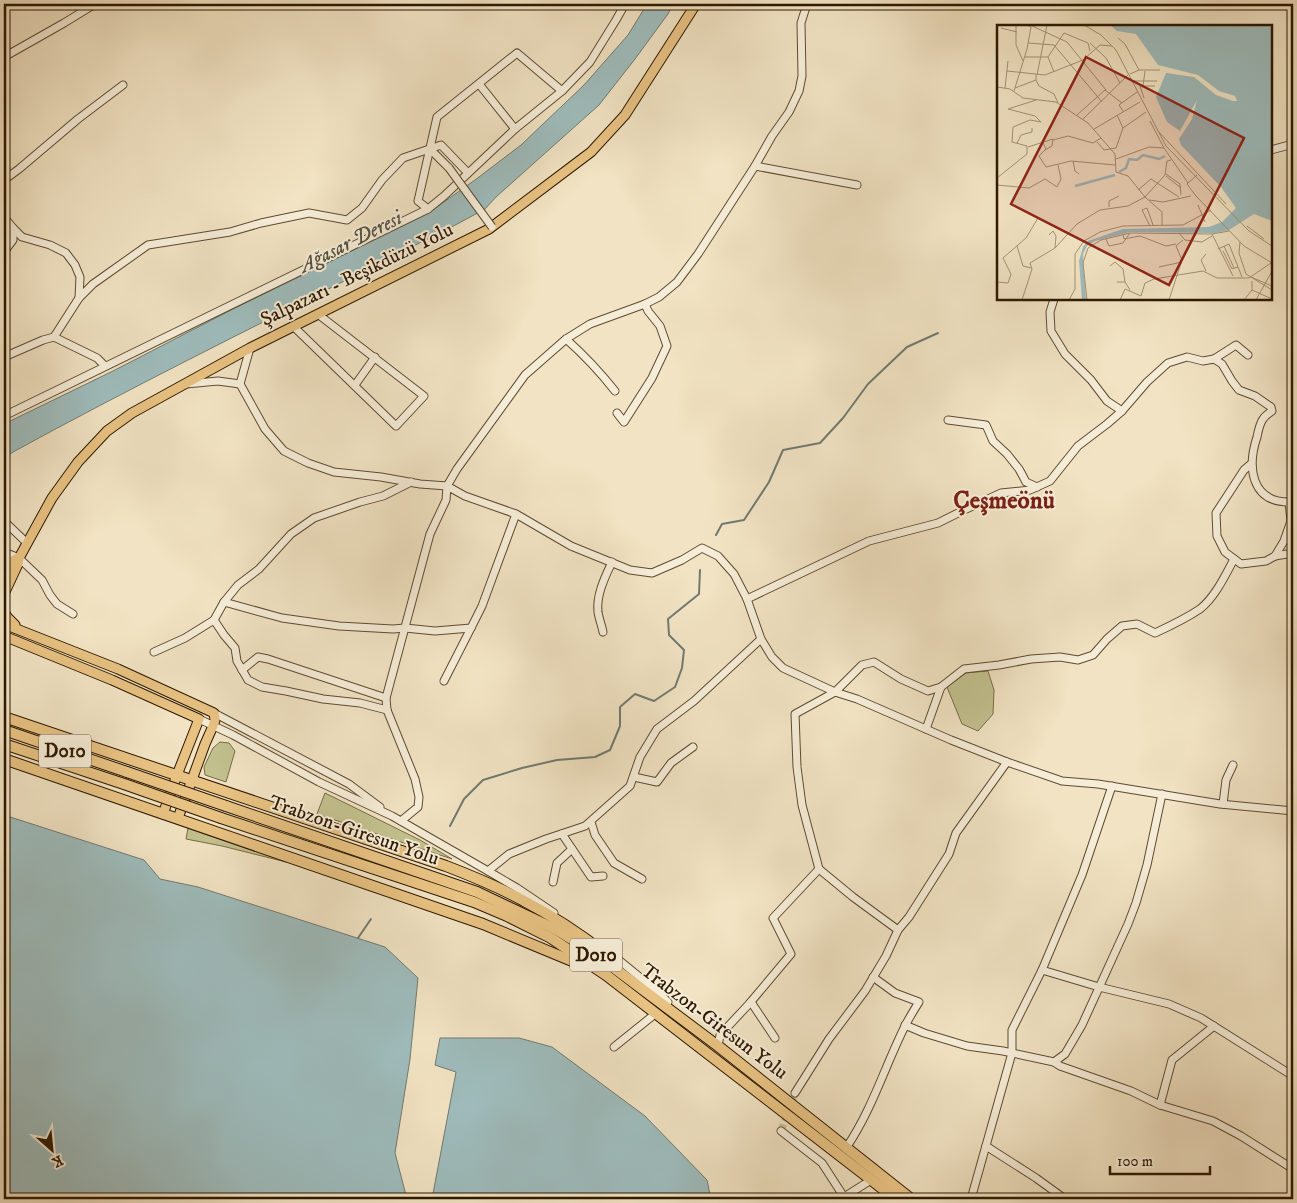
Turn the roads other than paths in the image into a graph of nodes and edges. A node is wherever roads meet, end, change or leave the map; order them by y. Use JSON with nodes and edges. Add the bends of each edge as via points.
{"nodes":[{"id":1,"x":95,"y":4,"type":"edge"},
{"id":2,"x":625,"y":4,"type":"edge"},
{"id":3,"x":696,"y":4,"type":"edge"},
{"id":4,"x":808,"y":4,"type":"edge"},
{"id":5,"x":4,"y":57,"type":"edge"},
{"id":6,"x":479,"y":84,"type":"junction"},
{"id":7,"x":123,"y":85,"type":"dead end"},
{"id":8,"x":562,"y":91,"type":"junction"},
{"id":9,"x":515,"y":129,"type":"junction"},
{"id":10,"x":1293,"y":144,"type":"edge"},
{"id":11,"x":430,"y":149,"type":"junction"},
{"id":12,"x":1272,"y":150,"type":"edge"},
{"id":13,"x":755,"y":166,"type":"junction"},
{"id":14,"x":468,"y":173,"type":"junction"},
{"id":15,"x":4,"y":180,"type":"edge"},
{"id":16,"x":856,"y":185,"type":"dead end"},
{"id":17,"x":428,"y":209,"type":"junction"},
{"id":18,"x":4,"y":217,"type":"edge"},
{"id":19,"x":492,"y":226,"type":"junction"},
{"id":20,"x":13,"y":228,"type":"junction"},
{"id":21,"x":4,"y":252,"type":"edge"},
{"id":22,"x":79,"y":298,"type":"junction"},
{"id":23,"x":1054,"y":300,"type":"edge"},
{"id":24,"x":645,"y":304,"type":"junction"},
{"id":25,"x":319,"y":315,"type":"junction"},
{"id":26,"x":294,"y":327,"type":"junction"},
{"id":27,"x":54,"y":337,"type":"junction"},
{"id":28,"x":566,"y":339,"type":"junction"},
{"id":29,"x":250,"y":348,"type":"junction"},
{"id":30,"x":1248,"y":355,"type":"dead end"},
{"id":31,"x":4,"y":357,"type":"edge"},
{"id":32,"x":376,"y":357,"type":"junction"},
{"id":33,"x":1214,"y":359,"type":"junction"},
{"id":34,"x":104,"y":366,"type":"junction"},
{"id":35,"x":183,"y":384,"type":"junction"},
{"id":36,"x":240,"y":384,"type":"junction"},
{"id":37,"x":355,"y":385,"type":"junction"},
{"id":38,"x":615,"y":391,"type":"dead end"},
{"id":39,"x":1122,"y":411,"type":"junction"},
{"id":40,"x":617,"y":413,"type":"dead end"},
{"id":41,"x":4,"y":416,"type":"edge"},
{"id":42,"x":948,"y":420,"type":"dead end"},
{"id":43,"x":1251,"y":464,"type":"junction"},
{"id":44,"x":412,"y":482,"type":"junction"},
{"id":45,"x":447,"y":486,"type":"junction"},
{"id":46,"x":1037,"y":487,"type":"junction"},
{"id":47,"x":1291,"y":500,"type":"edge"},
{"id":48,"x":516,"y":514,"type":"junction"},
{"id":49,"x":4,"y":521,"type":"edge"},
{"id":50,"x":27,"y":543,"type":"junction"},
{"id":51,"x":4,"y":552,"type":"edge"},
{"id":52,"x":1293,"y":553,"type":"edge"},
{"id":53,"x":1274,"y":556,"type":"junction"},
{"id":54,"x":19,"y":558,"type":"junction"},
{"id":55,"x":1234,"y":560,"type":"junction"},
{"id":56,"x":612,"y":562,"type":"junction"},
{"id":57,"x":7,"y":572,"type":"edge"},
{"id":58,"x":4,"y":588,"type":"edge"},
{"id":59,"x":4,"y":594,"type":"edge"},
{"id":60,"x":747,"y":599,"type":"junction"},
{"id":61,"x":224,"y":602,"type":"junction"},
{"id":62,"x":4,"y":612,"type":"edge"},
{"id":63,"x":73,"y":614,"type":"dead end"},
{"id":64,"x":214,"y":620,"type":"junction"},
{"id":65,"x":4,"y":624,"type":"edge"},
{"id":66,"x":405,"y":628,"type":"junction"},
{"id":67,"x":471,"y":628,"type":"junction"},
{"id":68,"x":26,"y":632,"type":"junction"},
{"id":69,"x":603,"y":632,"type":"dead end"},
{"id":70,"x":4,"y":636,"type":"edge"},
{"id":71,"x":762,"y":638,"type":"junction"},
{"id":72,"x":154,"y":652,"type":"dead end"},
{"id":73,"x":242,"y":670,"type":"junction"},
{"id":74,"x":444,"y":681,"type":"dead end"},
{"id":75,"x":941,"y":687,"type":"junction"},
{"id":76,"x":835,"y":692,"type":"junction"},
{"id":77,"x":386,"y":698,"type":"junction"},
{"id":78,"x":387,"y":710,"type":"junction"},
{"id":79,"x":214,"y":713,"type":"junction"},
{"id":80,"x":4,"y":716,"type":"edge"},
{"id":81,"x":199,"y":719,"type":"junction"},
{"id":82,"x":213,"y":726,"type":"junction"},
{"id":83,"x":926,"y":729,"type":"junction"},
{"id":84,"x":4,"y":730,"type":"edge"},
{"id":85,"x":4,"y":744,"type":"edge"},
{"id":86,"x":693,"y":747,"type":"dead end"},
{"id":87,"x":4,"y":759,"type":"edge"},
{"id":88,"x":1007,"y":762,"type":"junction"},
{"id":89,"x":1233,"y":765,"type":"dead end"},
{"id":90,"x":177,"y":775,"type":"junction"},
{"id":91,"x":634,"y":776,"type":"junction"},
{"id":92,"x":191,"y":780,"type":"junction"},
{"id":93,"x":1112,"y":786,"type":"junction"},
{"id":94,"x":1162,"y":794,"type":"junction"},
{"id":95,"x":1223,"y":804,"type":"junction"},
{"id":96,"x":1293,"y":811,"type":"edge"},
{"id":97,"x":163,"y":814,"type":"junction"},
{"id":98,"x":392,"y":816,"type":"junction"},
{"id":99,"x":178,"y":818,"type":"junction"},
{"id":100,"x":401,"y":821,"type":"junction"},
{"id":101,"x":590,"y":822,"type":"junction"},
{"id":102,"x":562,"y":834,"type":"junction"},
{"id":103,"x":572,"y":849,"type":"junction"},
{"id":104,"x":818,"y":869,"type":"junction"},
{"id":105,"x":488,"y":871,"type":"junction"},
{"id":106,"x":603,"y":876,"type":"dead end"},
{"id":107,"x":642,"y":879,"type":"dead end"},
{"id":108,"x":553,"y":882,"type":"dead end"},
{"id":109,"x":898,"y":930,"type":"junction"},
{"id":110,"x":1042,"y":970,"type":"junction"},
{"id":111,"x":606,"y":975,"type":"junction"},
{"id":112,"x":873,"y":977,"type":"junction"},
{"id":113,"x":1099,"y":987,"type":"junction"},
{"id":114,"x":668,"y":1002,"type":"junction"},
{"id":115,"x":751,"y":1002,"type":"junction"},
{"id":116,"x":655,"y":1014,"type":"junction"},
{"id":117,"x":905,"y":1025,"type":"junction"},
{"id":118,"x":1214,"y":1026,"type":"junction"},
{"id":119,"x":775,"y":1038,"type":"dead end"},
{"id":120,"x":718,"y":1046,"type":"junction"},
{"id":121,"x":614,"y":1048,"type":"dead end"},
{"id":122,"x":1012,"y":1053,"type":"junction"},
{"id":123,"x":1054,"y":1062,"type":"junction"},
{"id":124,"x":1293,"y":1076,"type":"edge"},
{"id":125,"x":795,"y":1093,"type":"tunnel mouth"},
{"id":126,"x":1160,"y":1105,"type":"junction"},
{"id":127,"x":781,"y":1130,"type":"dead end"},
{"id":128,"x":986,"y":1146,"type":"junction"},
{"id":129,"x":846,"y":1148,"type":"junction"},
{"id":130,"x":1293,"y":1169,"type":"edge"},
{"id":131,"x":871,"y":1180,"type":"junction"},
{"id":132,"x":841,"y":1198,"type":"edge"},
{"id":133,"x":896,"y":1199,"type":"edge"},
{"id":134,"x":911,"y":1199,"type":"edge"},
{"id":135,"x":971,"y":1199,"type":"edge"},
{"id":136,"x":1065,"y":1199,"type":"edge"}],
"edges":[{"from":1,"to":5,"type":"street"},
{"from":2,"to":8,"type":"street","via":[[590,62]]},
{"from":3,"to":19,"type":"main road","name":"Şalpazarı - Beşikdüzü Yolu","via":[[625,115],[591,152]]},
{"from":4,"to":13,"type":"street","via":[[801,23],[802,76],[799,91]]},
{"from":6,"to":8,"type":"street","via":[[517,53]]},
{"from":6,"to":9,"type":"street"},
{"from":6,"to":11,"type":"street","via":[[437,117]]},
{"from":7,"to":15,"type":"street"},
{"from":8,"to":9,"type":"street"},
{"from":9,"to":14,"type":"street"},
{"from":10,"to":12,"type":"street"},
{"from":11,"to":14,"type":"street","via":[[442,145]]},
{"from":11,"to":17,"type":"street","via":[[418,201]]},
{"from":11,"to":19,"type":"street","bridge":true,"via":[[449,168]]},
{"from":11,"to":22,"type":"street","via":[[403,158],[362,208],[347,220],[309,213],[230,232],[148,245],[93,284]]},
{"from":13,"to":16,"type":"street"},
{"from":13,"to":24,"type":"street","via":[[677,282],[660,297]]},
{"from":14,"to":17,"type":"street"},
{"from":17,"to":34,"type":"street"},
{"from":18,"to":20,"type":"street"},
{"from":19,"to":25,"type":"main road","name":"Şalpazarı - Beşikdüzü Yolu"},
{"from":20,"to":21,"type":"street","via":[[12,240]]},
{"from":20,"to":22,"type":"street","via":[[22,236],[66,253],[80,277]]},
{"from":22,"to":27,"type":"street"},
{"from":23,"to":39,"type":"street","via":[[1050,312],[1051,331],[1064,354],[1107,401]]},
{"from":24,"to":28,"type":"street","via":[[590,324]]},
{"from":24,"to":40,"type":"street","via":[[660,326],[667,346],[652,378],[624,422]]},
{"from":25,"to":26,"type":"main road","name":"Şalpazarı - Beşikdüzü Yolu"},
{"from":25,"to":32,"type":"street"},
{"from":26,"to":29,"type":"main road","name":"Şalpazarı - Beşikdüzü Yolu"},
{"from":26,"to":37,"type":"street"},
{"from":27,"to":31,"type":"street"},
{"from":27,"to":34,"type":"street","via":[[97,358]]},
{"from":28,"to":38,"type":"street"},
{"from":28,"to":45,"type":"street","via":[[526,375]]},
{"from":29,"to":35,"type":"main road","name":"Şalpazarı - Beşikdüzü Yolu"},
{"from":29,"to":36,"type":"street"},
{"from":30,"to":33,"type":"street","via":[[1236,345]]},
{"from":32,"to":37,"type":"street"},
{"from":32,"to":37,"type":"street","via":[[424,396],[396,426]]},
{"from":33,"to":39,"type":"street","via":[[1203,361],[1187,357],[1168,364]]},
{"from":33,"to":43,"type":"street","via":[[1222,364],[1239,390],[1271,407],[1272,411],[1263,419],[1254,444]]},
{"from":34,"to":41,"type":"street"},
{"from":35,"to":36,"type":"street","via":[[218,381]]},
{"from":35,"to":50,"type":"main road","name":"Şalpazarı - Beşikdüzü Yolu","via":[[107,431],[78,462],[52,498]]},
{"from":36,"to":44,"type":"street","via":[[265,429],[284,451],[308,464],[334,472]]},
{"from":39,"to":46,"type":"street","via":[[1078,446],[1050,481]]},
{"from":42,"to":46,"type":"street","via":[[986,425],[993,441],[1007,454],[1026,482]]},
{"from":43,"to":47,"type":"street","via":[[1259,490],[1265,496],[1279,502]]},
{"from":43,"to":55,"type":"street","via":[[1216,513],[1217,536],[1225,552]]},
{"from":44,"to":45,"type":"street"},
{"from":44,"to":61,"type":"street","via":[[383,496],[314,518],[291,534]]},
{"from":45,"to":48,"type":"street"},
{"from":45,"to":66,"type":"street","via":[[446,500],[430,534]]},
{"from":46,"to":60,"type":"street","via":[[1001,493],[938,524],[869,540]]},
{"from":47,"to":53,"type":"street","via":[[1291,521]]},
{"from":48,"to":56,"type":"street","via":[[571,546]]},
{"from":48,"to":67,"type":"street"},
{"from":49,"to":50,"type":"street"},
{"from":50,"to":54,"type":"main road","name":"Şalpazarı - Beşikdüzü Yolu"},
{"from":51,"to":54,"type":"street"},
{"from":52,"to":53,"type":"street"},
{"from":53,"to":55,"type":"street","via":[[1253,564]]},
{"from":54,"to":57,"type":"main road"},
{"from":54,"to":63,"type":"street","via":[[42,580],[57,604]]},
{"from":55,"to":75,"type":"street","via":[[1209,600],[1154,634],[1137,624],[1122,626],[1093,655],[1078,660],[1060,656],[964,669]]},
{"from":56,"to":60,"type":"street","via":[[630,570],[652,573],[702,548],[718,556],[734,574]]},
{"from":56,"to":69,"type":"street","via":[[598,599]]},
{"from":57,"to":58,"type":"main road"},
{"from":57,"to":59,"type":"main road"},
{"from":60,"to":71,"type":"street"},
{"from":61,"to":64,"type":"street"},
{"from":61,"to":66,"type":"street","via":[[313,623]]},
{"from":62,"to":68,"type":"main road","via":[[13,624]]},
{"from":64,"to":72,"type":"street"},
{"from":64,"to":73,"type":"street","via":[[235,648]]},
{"from":65,"to":68,"type":"main road"},
{"from":66,"to":67,"type":"street","via":[[435,631]]},
{"from":66,"to":77,"type":"street"},
{"from":67,"to":74,"type":"street"},
{"from":68,"to":79,"type":"main road"},
{"from":70,"to":81,"type":"main road"},
{"from":71,"to":76,"type":"street","via":[[772,657],[783,668]]},
{"from":71,"to":91,"type":"street","via":[[694,701],[657,729],[640,757]]},
{"from":73,"to":77,"type":"street","via":[[258,657]]},
{"from":73,"to":78,"type":"street","via":[[248,680],[262,688]]},
{"from":75,"to":76,"type":"street","via":[[928,691],[874,662],[862,665]]},
{"from":75,"to":83,"type":"street"},
{"from":76,"to":83,"type":"street"},
{"from":76,"to":104,"type":"street","via":[[795,714],[802,805]]},
{"from":77,"to":78,"type":"street"},
{"from":78,"to":100,"type":"street","via":[[415,779],[419,798],[418,807]]},
{"from":79,"to":82,"type":"main road"},
{"from":79,"to":98,"type":"street","via":[[349,784]]},
{"from":80,"to":90,"type":"highway"},
{"from":81,"to":82,"type":"street"},
{"from":81,"to":90,"type":"main road"},
{"from":82,"to":92,"type":"main road"},
{"from":82,"to":98,"type":"street"},
{"from":83,"to":88,"type":"street"},
{"from":84,"to":120,"type":"highway","name":"Trabzon-Giresun Yolu","number":"D010","bridge":true,"via":[[477,892],[557,930],[594,953]]},
{"from":85,"to":111,"type":"highway","name":"Trabzon-Giresun Yolu","number":"D010","bridge":true,"via":[[474,902],[551,938]]},
{"from":86,"to":91,"type":"street","via":[[671,763],[657,782]]},
{"from":87,"to":97,"type":"highway"},
{"from":88,"to":93,"type":"street","via":[[1062,781]]},
{"from":88,"to":109,"type":"street","via":[[956,834],[949,854]]},
{"from":89,"to":95,"type":"street","via":[[1226,780]]},
{"from":90,"to":92,"type":"highway"},
{"from":90,"to":97,"type":"main road"},
{"from":91,"to":101,"type":"street","via":[[630,786]]},
{"from":92,"to":99,"type":"main road"},
{"from":92,"to":114,"type":"highway","via":[[477,878],[525,901],[582,936]]},
{"from":93,"to":94,"type":"street"},
{"from":93,"to":110,"type":"street","via":[[1082,875]]},
{"from":94,"to":95,"type":"street"},
{"from":94,"to":113,"type":"street","via":[[1136,903]]},
{"from":95,"to":96,"type":"street"},
{"from":97,"to":99,"type":"highway"},
{"from":98,"to":100,"type":"street"},
{"from":99,"to":111,"type":"highway","via":[[483,924]]},
{"from":100,"to":105,"type":"street"},
{"from":101,"to":102,"type":"street"},
{"from":101,"to":107,"type":"street","via":[[614,863]]},
{"from":102,"to":103,"type":"street"},
{"from":102,"to":105,"type":"street","via":[[509,854]]},
{"from":103,"to":106,"type":"street","via":[[591,877]]},
{"from":103,"to":108,"type":"street","via":[[557,863]]},
{"from":104,"to":109,"type":"street"},
{"from":104,"to":115,"type":"street","via":[[772,918],[791,954]]},
{"from":105,"to":114,"type":"street","via":[[588,935]]},
{"from":109,"to":112,"type":"street"},
{"from":110,"to":113,"type":"street"},
{"from":110,"to":122,"type":"street","via":[[1012,1030]]},
{"from":111,"to":116,"type":"highway","name":"Trabzon-Giresun Yolu","number":"D010"},
{"from":112,"to":117,"type":"street","via":[[895,993],[919,1002]]},
{"from":112,"to":125,"type":"street"},
{"from":113,"to":118,"type":"street","via":[[1169,1004]]},
{"from":113,"to":123,"type":"street","via":[[1065,1054]]},
{"from":114,"to":120,"type":"highway","via":[[690,1018]]},
{"from":115,"to":119,"type":"street"},
{"from":115,"to":120,"type":"street","via":[[720,1035]]},
{"from":116,"to":121,"type":"street"},
{"from":116,"to":131,"type":"highway","name":"Trabzon-Giresun Yolu","number":"D010"},
{"from":117,"to":122,"type":"street","via":[[967,1046]]},
{"from":117,"to":129,"type":"street","via":[[886,1071]]},
{"from":118,"to":124,"type":"street"},
{"from":118,"to":126,"type":"street","via":[[1172,1060]]},
{"from":120,"to":129,"type":"highway","name":"Trabzon-Giresun Yolu","number":"D010"},
{"from":122,"to":123,"type":"street"},
{"from":122,"to":128,"type":"street"},
{"from":123,"to":126,"type":"street"},
{"from":126,"to":130,"type":"street","via":[[1213,1121]]},
{"from":127,"to":132,"type":"street","via":[[822,1163]]},
{"from":128,"to":135,"type":"street"},
{"from":128,"to":136,"type":"street"},
{"from":129,"to":134,"type":"highway","name":"Trabzon-Giresun Yolu","number":"D010"},
{"from":131,"to":132,"type":"street"},
{"from":131,"to":133,"type":"highway","name":"Trabzon-Giresun Yolu","number":"D010"}]}
